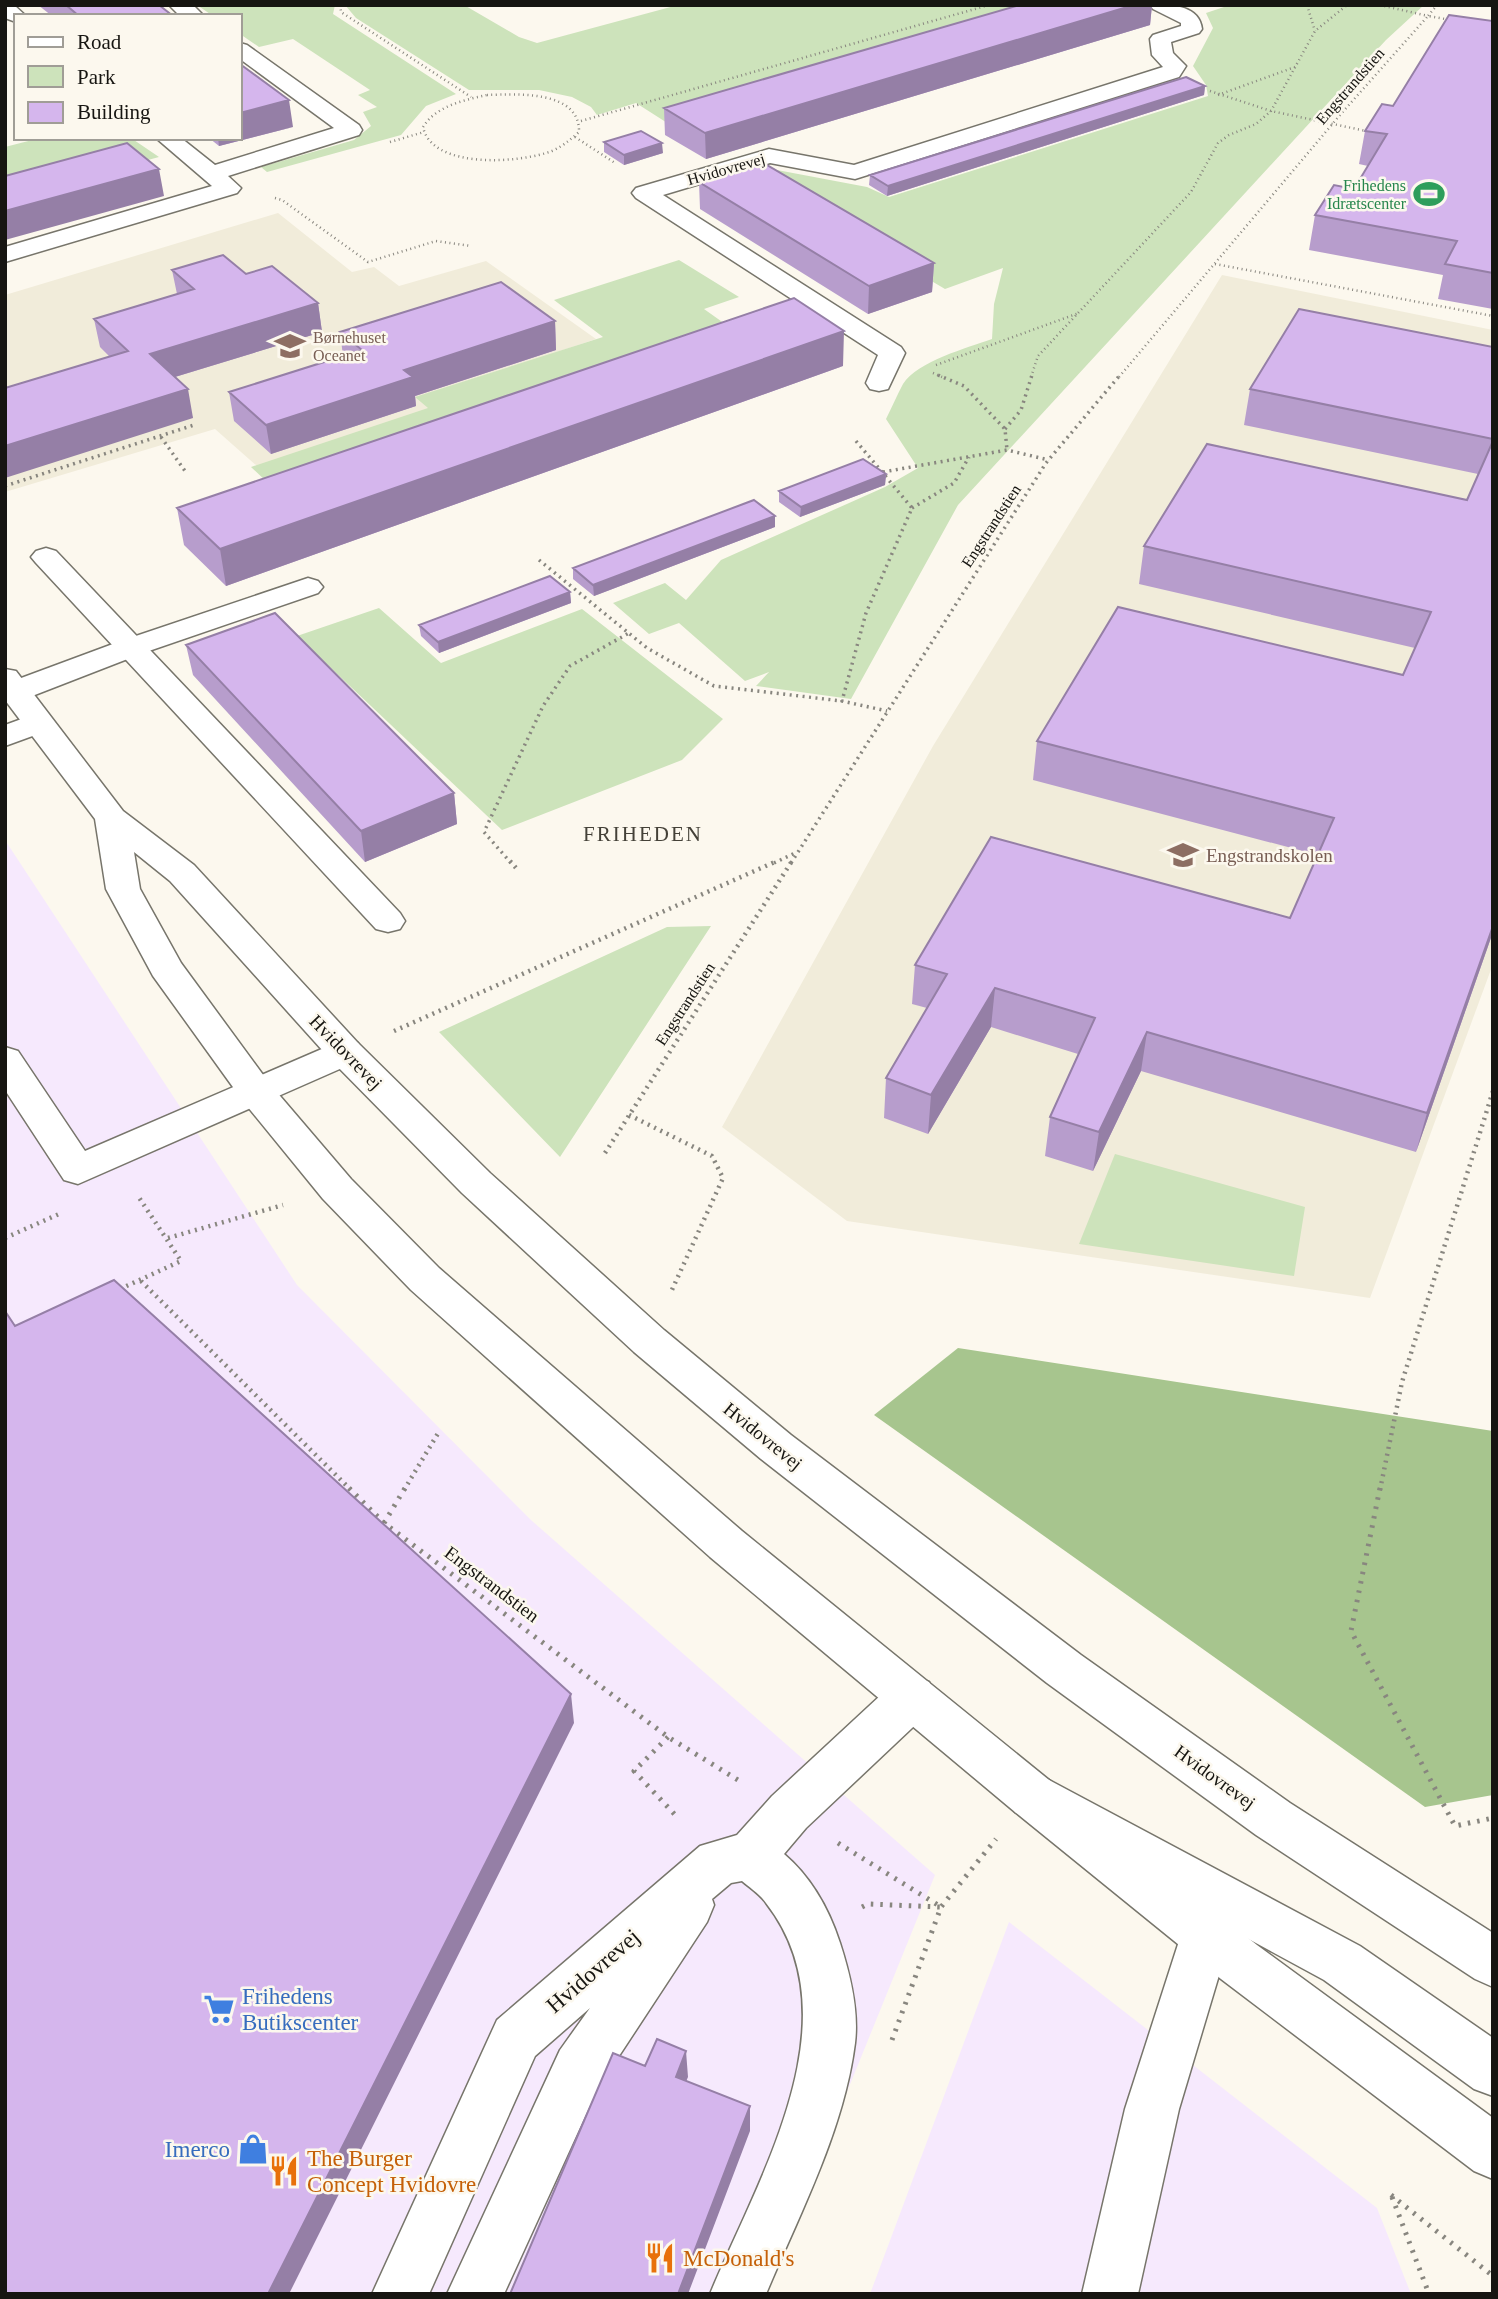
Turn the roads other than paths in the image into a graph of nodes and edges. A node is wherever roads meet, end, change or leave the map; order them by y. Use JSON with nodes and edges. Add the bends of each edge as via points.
{"nodes":[{"id":1,"x":1160,"y":5,"type":"edge"},
{"id":2,"x":242,"y":50,"type":"edge"},
{"id":3,"x":169,"y":140,"type":"edge"},
{"id":4,"x":209,"y":174,"type":"junction"},
{"id":5,"x":5,"y":255,"type":"edge"},
{"id":6,"x":883,"y":373,"type":"road end"},
{"id":7,"x":46,"y":557,"type":"dead end"},
{"id":8,"x":308,"y":587,"type":"dead end"},
{"id":9,"x":132,"y":647,"type":"junction"},
{"id":10,"x":10,"y":684,"type":"edge"},
{"id":11,"x":38,"y":723,"type":"junction"},
{"id":12,"x":5,"y":736,"type":"edge"},
{"id":13,"x":111,"y":818,"type":"junction"},
{"id":14,"x":388,"y":921,"type":"dead end"},
{"id":15,"x":345,"y":1052,"type":"junction"},
{"id":16,"x":5,"y":1060,"type":"edge"},
{"id":17,"x":256,"y":1092,"type":"junction"},
{"id":18,"x":912,"y":1697,"type":"junction"},
{"id":19,"x":1032,"y":1796,"type":"junction"},
{"id":20,"x":734,"y":1859,"type":"junction"},
{"id":21,"x":1206,"y":1936,"type":"junction"},
{"id":22,"x":1493,"y":1962,"type":"edge"},
{"id":23,"x":1493,"y":2070,"type":"edge"},
{"id":24,"x":1493,"y":2152,"type":"edge"},
{"id":25,"x":400,"y":2294,"type":"edge"},
{"id":26,"x":475,"y":2294,"type":"edge"},
{"id":27,"x":738,"y":2294,"type":"edge"},
{"id":28,"x":1110,"y":2294,"type":"edge"}],
"edges":[{"from":1,"to":6,"type":"street","name":"Hvidovrevej","via":[[1191,20],[1192,29],[1160,39],[1163,55],[1175,66],[1171,72],[855,173],[769,156],[644,193],[892,353]]},
{"from":2,"to":4,"type":"street","via":[[351,130]]},
{"from":3,"to":4,"type":"street"},
{"from":4,"to":5,"type":"street","via":[[229,188]]},
{"from":7,"to":9,"type":"street"},
{"from":8,"to":9,"type":"street","name":"Hvidovrevej"},
{"from":9,"to":10,"type":"street","name":"Hvidovrevej"},
{"from":9,"to":14,"type":"street"},
{"from":10,"to":11,"type":"street","name":"Hvidovrevej"},
{"from":11,"to":12,"type":"street"},
{"from":11,"to":13,"type":"street","name":"Hvidovrevej"},
{"from":13,"to":15,"type":"street","name":"Hvidovrevej","via":[[181,873]]},
{"from":13,"to":17,"type":"street","name":"Hvidovrevej","via":[[123,889],[166,968]]},
{"from":15,"to":17,"type":"street"},
{"from":15,"to":22,"type":"street","name":"Hvidovrevej","via":[[476,1183],[649,1341],[776,1447],[1064,1669],[1273,1819]]},
{"from":16,"to":17,"type":"street","via":[[78,1170]]},
{"from":17,"to":18,"type":"street","name":"Hvidovrevej","via":[[337,1189],[425,1279],[726,1544]]},
{"from":18,"to":19,"type":"street","name":"Hvidovrevej"},
{"from":18,"to":20,"type":"street","name":"Hvidovrevej"},
{"from":19,"to":21,"type":"street","name":"Hvidovrevej"},
{"from":19,"to":23,"type":"street","via":[[1342,1963]]},
{"from":20,"to":25,"type":"street","name":"Hvidovrevej","via":[[516,2038]]},
{"from":20,"to":26,"type":"street","via":[[579,2069]]},
{"from":20,"to":27,"type":"street","via":[[783,1885],[810,1928],[825,1975],[829,2040],[816,2108]]},
{"from":21,"to":24,"type":"street","name":"Hvidovrevej"},
{"from":21,"to":28,"type":"street","via":[[1152,2109]]}]}
